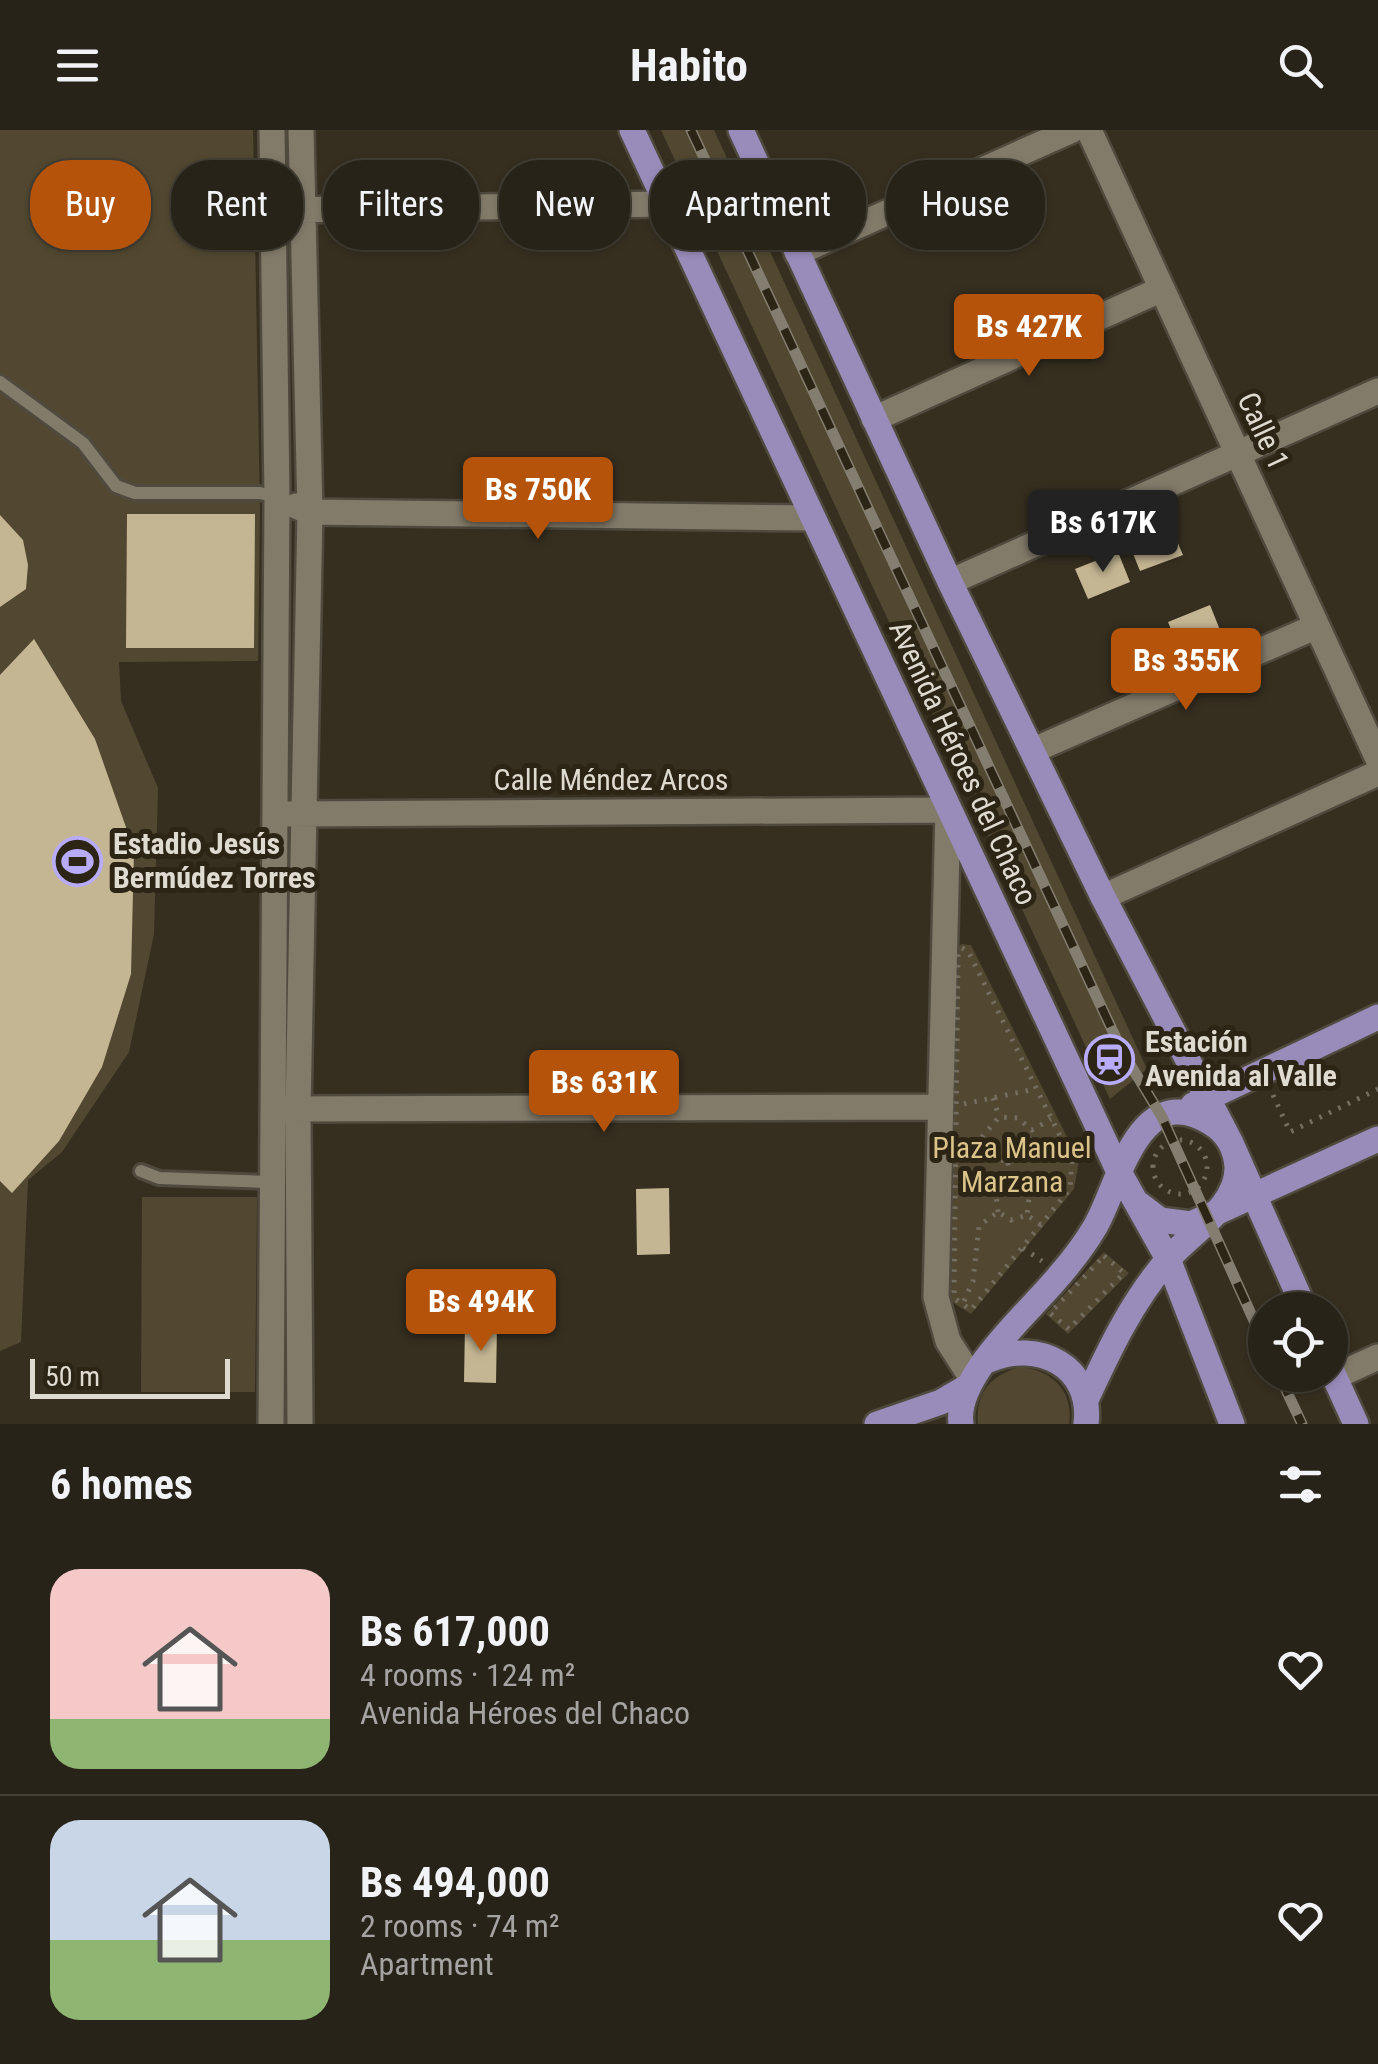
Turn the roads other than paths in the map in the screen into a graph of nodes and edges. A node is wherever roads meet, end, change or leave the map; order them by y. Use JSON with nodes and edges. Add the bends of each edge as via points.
{"nodes":[{"id":1,"x":272,"y":130,"type":"edge"},
{"id":2,"x":301,"y":130,"type":"edge"},
{"id":3,"x":632,"y":130,"type":"edge"},
{"id":4,"x":742,"y":130,"type":"edge"},
{"id":5,"x":1072,"y":130,"type":"edge"},
{"id":6,"x":1089,"y":130,"type":"edge"},
{"id":7,"x":272,"y":160,"type":"edge"},
{"id":8,"x":301,"y":160,"type":"edge"},
{"id":9,"x":650,"y":167,"type":"edge"},
{"id":10,"x":650,"y":204,"type":"edge"},
{"id":11,"x":303,"y":209,"type":"edge"},
{"id":12,"x":273,"y":250,"type":"edge"},
{"id":13,"x":302,"y":250,"type":"edge"},
{"id":14,"x":689,"y":250,"type":"edge"},
{"id":15,"x":797,"y":253,"type":"junction"},
{"id":16,"x":1162,"y":289,"type":"junction"},
{"id":17,"x":0,"y":382,"type":"edge"},
{"id":18,"x":1378,"y":391,"type":"edge"},
{"id":19,"x":874,"y":420,"type":"junction"},
{"id":20,"x":1238,"y":456,"type":"junction"},
{"id":21,"x":277,"y":498,"type":"junction"},
{"id":22,"x":310,"y":512,"type":"junction"},
{"id":23,"x":813,"y":518,"type":"junction"},
{"id":24,"x":950,"y":582,"type":"junction"},
{"id":25,"x":1316,"y":626,"type":"junction"},
{"id":26,"x":1034,"y":750,"type":"junction"},
{"id":27,"x":1378,"y":759,"type":"edge"},
{"id":28,"x":1378,"y":774,"type":"edge"},
{"id":29,"x":948,"y":810,"type":"junction"},
{"id":30,"x":274,"y":814,"type":"junction"},
{"id":31,"x":304,"y":814,"type":"junction"},
{"id":32,"x":1103,"y":897,"type":"junction"},
{"id":33,"x":1378,"y":1016,"type":"edge"},
{"id":34,"x":1208,"y":1099,"type":"junction"},
{"id":35,"x":948,"y":1106,"type":"junction"},
{"id":36,"x":270,"y":1108,"type":"junction"},
{"id":37,"x":298,"y":1109,"type":"junction"},
{"id":38,"x":1162,"y":1117,"type":"junction"},
{"id":39,"x":1378,"y":1139,"type":"edge"},
{"id":40,"x":1230,"y":1143,"type":"junction"},
{"id":41,"x":1123,"y":1162,"type":"junction"},
{"id":42,"x":141,"y":1171,"type":"dead end"},
{"id":43,"x":270,"y":1182,"type":"junction"},
{"id":44,"x":1255,"y":1198,"type":"junction"},
{"id":45,"x":1135,"y":1200,"type":"junction"},
{"id":46,"x":1206,"y":1219,"type":"junction"},
{"id":47,"x":1168,"y":1259,"type":"junction"},
{"id":48,"x":1297,"y":1292,"type":"edge"},
{"id":49,"x":1378,"y":1358,"type":"edge"},
{"id":50,"x":1348,"y":1367,"type":"edge"},
{"id":51,"x":1341,"y":1392,"type":"edge"},
{"id":52,"x":966,"y":1396,"type":"edge"},
{"id":53,"x":1086,"y":1412,"type":"edge"},
{"id":54,"x":270,"y":1424,"type":"edge"},
{"id":55,"x":300,"y":1424,"type":"edge"},
{"id":56,"x":877,"y":1424,"type":"edge"},
{"id":57,"x":1232,"y":1424,"type":"edge"},
{"id":58,"x":1356,"y":1424,"type":"edge"}],
"edges":[{"from":1,"to":7,"type":"street"},
{"from":2,"to":8,"type":"street"},
{"from":3,"to":9,"type":"main road","name":"Avenida Héroes del Chaco"},
{"from":4,"to":15,"type":"main road"},
{"from":5,"to":15,"type":"street"},
{"from":6,"to":16,"type":"street","name":"Calle 1"},
{"from":10,"to":11,"type":"street"},
{"from":12,"to":21,"type":"street"},
{"from":13,"to":22,"type":"street"},
{"from":14,"to":23,"type":"main road","name":"Avenida Héroes del Chaco"},
{"from":15,"to":19,"type":"main road"},
{"from":16,"to":19,"type":"street"},
{"from":16,"to":20,"type":"street","name":"Calle 1"},
{"from":17,"to":21,"type":"lane","via":[[82,443],[116,486]]},
{"from":18,"to":20,"type":"street"},
{"from":19,"to":24,"type":"main road"},
{"from":20,"to":24,"type":"street"},
{"from":20,"to":25,"type":"street","name":"Calle 1"},
{"from":21,"to":22,"type":"street"},
{"from":21,"to":30,"type":"street"},
{"from":22,"to":23,"type":"street"},
{"from":22,"to":31,"type":"street"},
{"from":23,"to":29,"type":"main road","name":"Avenida Héroes del Chaco"},
{"from":24,"to":26,"type":"main road"},
{"from":25,"to":26,"type":"street"},
{"from":25,"to":27,"type":"street","name":"Calle 1"},
{"from":26,"to":32,"type":"main road"},
{"from":28,"to":32,"type":"street"},
{"from":29,"to":31,"type":"street","name":"Calle Méndez Arcos"},
{"from":29,"to":35,"type":"street"},
{"from":29,"to":41,"type":"main road","name":"Avenida Héroes del Chaco"},
{"from":30,"to":31,"type":"street","name":"Calle Méndez Arcos"},
{"from":30,"to":36,"type":"street"},
{"from":31,"to":37,"type":"street"},
{"from":32,"to":34,"type":"main road"},
{"from":33,"to":34,"type":"main road"},
{"from":34,"to":38,"type":"main road"},
{"from":34,"to":40,"type":"main road"},
{"from":35,"to":37,"type":"street"},
{"from":35,"to":52,"type":"street","via":[[936,1297]]},
{"from":36,"to":37,"type":"street"},
{"from":36,"to":43,"type":"street"},
{"from":37,"to":55,"type":"street"},
{"from":38,"to":40,"type":"main road","via":[[1194,1115]]},
{"from":38,"to":41,"type":"main road","via":[[1147,1125]]},
{"from":39,"to":44,"type":"main road"},
{"from":40,"to":44,"type":"main road"},
{"from":40,"to":46,"type":"main road","via":[[1237,1178],[1232,1194]]},
{"from":41,"to":45,"type":"main road","name":"Avenida Héroes del Chaco"},
{"from":41,"to":52,"type":"main road","via":[[1096,1226]]},
{"from":42,"to":43,"type":"lane","via":[[159,1178]]},
{"from":43,"to":54,"type":"street"},
{"from":44,"to":46,"type":"main road"},
{"from":44,"to":48,"type":"main road"},
{"from":45,"to":46,"type":"main road","via":[[1160,1220]]},
{"from":45,"to":47,"type":"main road","name":"Avenida Héroes del Chaco"},
{"from":46,"to":47,"type":"main road"},
{"from":47,"to":53,"type":"main road","via":[[1123,1319]]},
{"from":47,"to":57,"type":"main road","name":"Avenida Héroes del Chaco"},
{"from":49,"to":50,"type":"street"},
{"from":51,"to":58,"type":"main road"},
{"from":52,"to":53,"type":"main road","via":[[1018,1351],[1048,1354],[1078,1380]]},
{"from":52,"to":56,"type":"main road"}]}
